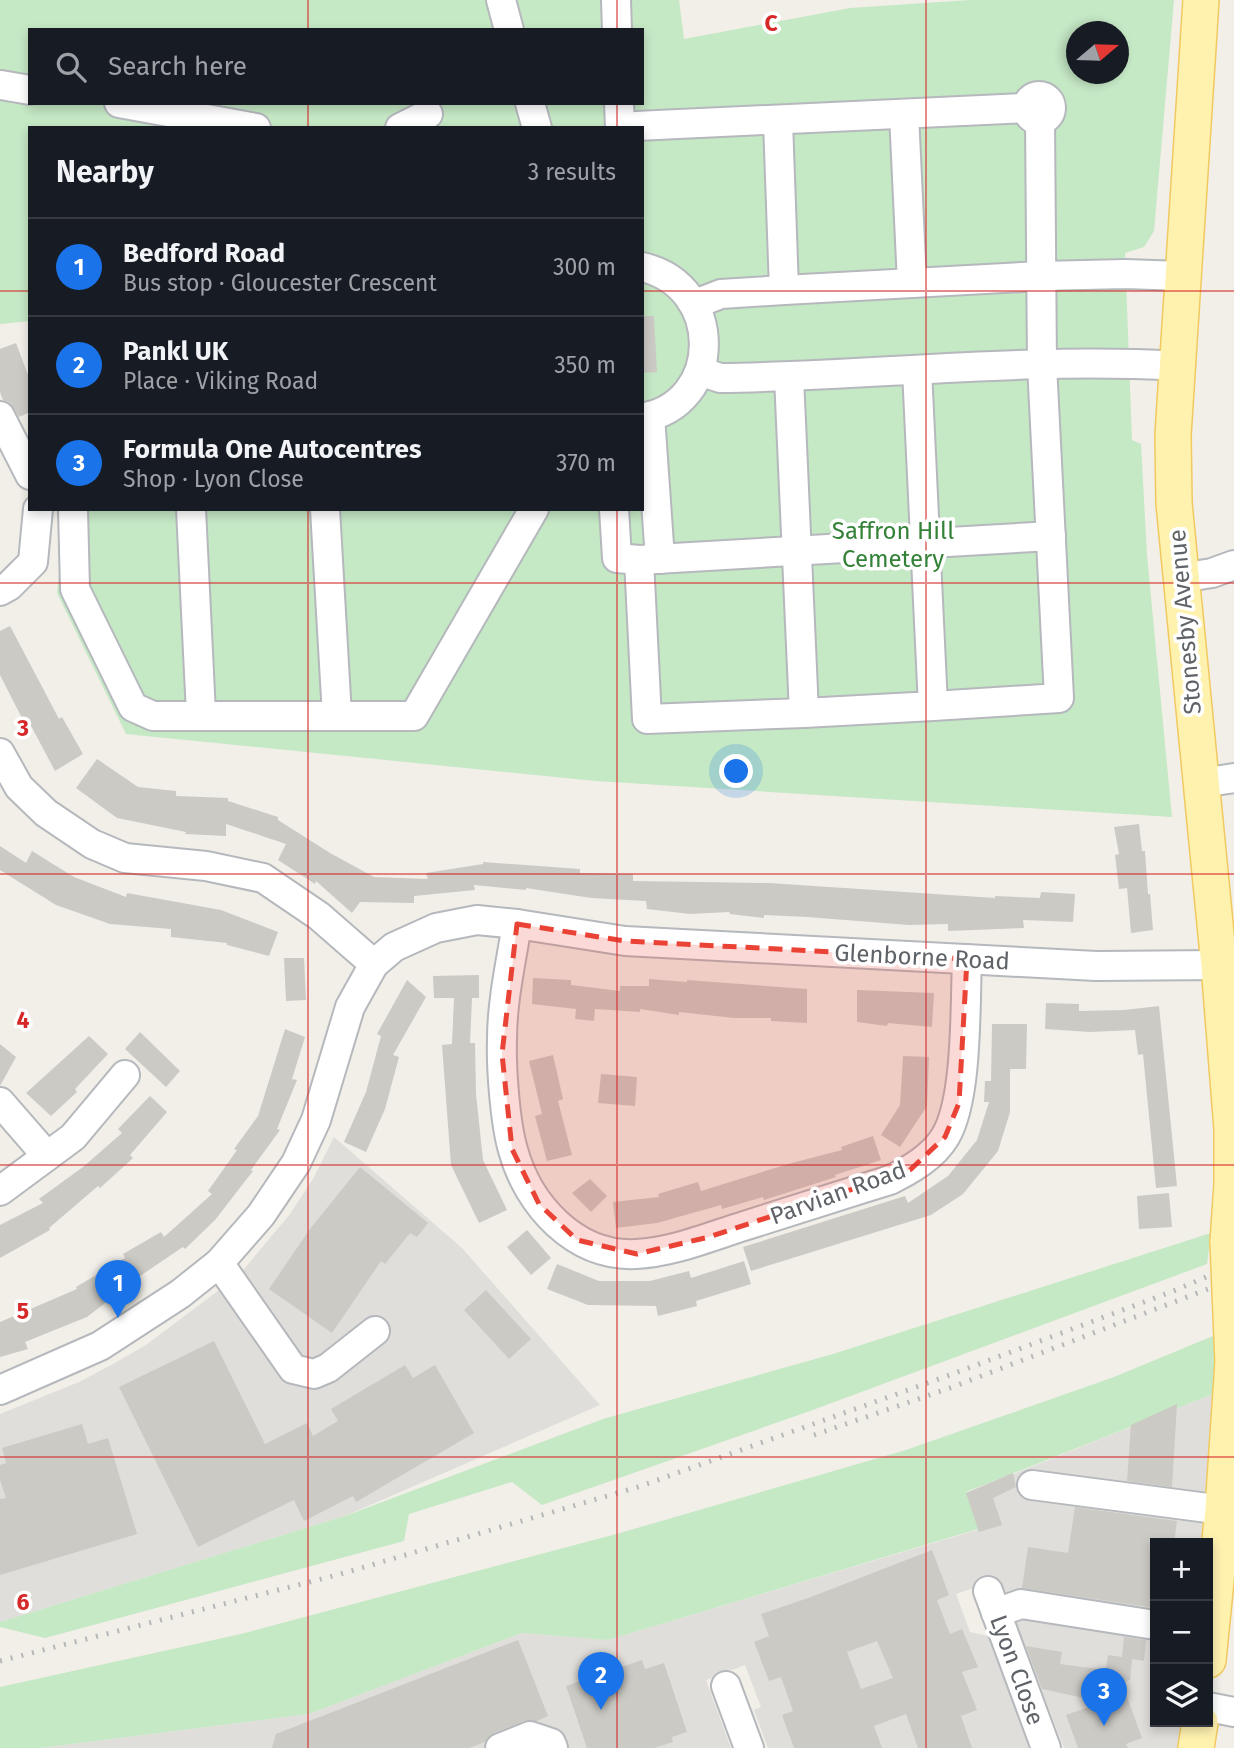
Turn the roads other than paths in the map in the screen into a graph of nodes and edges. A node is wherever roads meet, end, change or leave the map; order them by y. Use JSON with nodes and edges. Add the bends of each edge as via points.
{"nodes":[{"id":1,"x":501,"y":0,"type":"edge"},
{"id":2,"x":616,"y":0,"type":"edge"},
{"id":3,"x":1201,"y":0,"type":"edge"},
{"id":4,"x":508,"y":28,"type":"edge"},
{"id":5,"x":617,"y":28,"type":"edge"},
{"id":6,"x":0,"y":83,"type":"edge"},
{"id":7,"x":28,"y":90,"type":"edge"},
{"id":8,"x":130,"y":105,"type":"edge"},
{"id":9,"x":531,"y":105,"type":"edge"},
{"id":10,"x":620,"y":105,"type":"edge"},
{"id":11,"x":428,"y":114,"type":"dead end"},
{"id":12,"x":904,"y":114,"type":"junction"},
{"id":13,"x":778,"y":121,"type":"junction"},
{"id":14,"x":245,"y":126,"type":"edge"},
{"id":15,"x":404,"y":126,"type":"edge"},
{"id":16,"x":536,"y":126,"type":"edge"},
{"id":17,"x":629,"y":126,"type":"edge"},
{"id":18,"x":644,"y":126,"type":"edge"},
{"id":19,"x":644,"y":268,"type":"edge"},
{"id":20,"x":1041,"y":276,"type":"junction"},
{"id":21,"x":1182,"y":276,"type":"junction"},
{"id":22,"x":912,"y":283,"type":"junction"},
{"id":23,"x":784,"y":290,"type":"junction"},
{"id":24,"x":695,"y":304,"type":"junction"},
{"id":25,"x":1042,"y":365,"type":"junction"},
{"id":26,"x":1177,"y":366,"type":"junction"},
{"id":27,"x":917,"y":370,"type":"junction"},
{"id":28,"x":700,"y":371,"type":"junction"},
{"id":29,"x":789,"y":377,"type":"junction"},
{"id":30,"x":0,"y":416,"type":"edge"},
{"id":31,"x":646,"y":417,"type":"edge"},
{"id":32,"x":28,"y":467,"type":"edge"},
{"id":33,"x":38,"y":511,"type":"edge"},
{"id":34,"x":74,"y":511,"type":"edge"},
{"id":35,"x":191,"y":511,"type":"edge"},
{"id":36,"x":326,"y":511,"type":"edge"},
{"id":37,"x":533,"y":511,"type":"edge"},
{"id":38,"x":614,"y":511,"type":"edge"},
{"id":39,"x":1051,"y":536,"type":"junction"},
{"id":40,"x":925,"y":544,"type":"junction"},
{"id":41,"x":797,"y":550,"type":"junction"},
{"id":42,"x":650,"y":560,"type":"junction"},
{"id":43,"x":1234,"y":565,"type":"edge"},
{"id":44,"x":1181,"y":578,"type":"junction"},
{"id":45,"x":0,"y":591,"type":"edge"},
{"id":46,"x":933,"y":706,"type":"junction"},
{"id":47,"x":804,"y":713,"type":"junction"},
{"id":48,"x":201,"y":714,"type":"junction"},
{"id":49,"x":337,"y":716,"type":"junction"},
{"id":50,"x":0,"y":753,"type":"edge"},
{"id":51,"x":1217,"y":781,"type":"edge"},
{"id":52,"x":10,"y":794,"type":"edge"},
{"id":53,"x":517,"y":924,"type":"junction"},
{"id":54,"x":967,"y":959,"type":"junction"},
{"id":55,"x":374,"y":964,"type":"junction"},
{"id":56,"x":1219,"y":965,"type":"junction"},
{"id":57,"x":1229,"y":1030,"type":"edge"},
{"id":58,"x":125,"y":1076,"type":"dead end"},
{"id":59,"x":0,"y":1102,"type":"edge"},
{"id":60,"x":47,"y":1156,"type":"junction"},
{"id":61,"x":0,"y":1191,"type":"edge"},
{"id":62,"x":219,"y":1263,"type":"junction"},
{"id":63,"x":374,"y":1331,"type":"dead end"},
{"id":64,"x":1233,"y":1362,"type":"edge"},
{"id":65,"x":0,"y":1390,"type":"edge"},
{"id":66,"x":1032,"y":1485,"type":"dead end"},
{"id":67,"x":1223,"y":1510,"type":"junction"},
{"id":68,"x":1213,"y":1604,"type":"edge"},
{"id":69,"x":1150,"y":1624,"type":"edge"},
{"id":70,"x":726,"y":1686,"type":"dead end"},
{"id":71,"x":1213,"y":1708,"type":"edge"},
{"id":72,"x":1234,"y":1712,"type":"edge"},
{"id":73,"x":1199,"y":1727,"type":"edge"},
{"id":74,"x":500,"y":1748,"type":"edge"},
{"id":75,"x":552,"y":1748,"type":"edge"},
{"id":76,"x":749,"y":1748,"type":"edge"},
{"id":77,"x":1046,"y":1748,"type":"edge"},
{"id":78,"x":1196,"y":1748,"type":"edge"}],
"edges":[{"from":1,"to":4,"type":"street"},
{"from":2,"to":5,"type":"street"},
{"from":3,"to":21,"type":"main road","name":"Stonesby Avenue"},
{"from":6,"to":7,"type":"street"},
{"from":8,"to":14,"type":"street"},
{"from":9,"to":16,"type":"street"},
{"from":10,"to":17,"type":"street"},
{"from":11,"to":15,"type":"street"},
{"from":12,"to":13,"type":"street"},
{"from":12,"to":20,"type":"street","via":[[1033,114]]},
{"from":12,"to":22,"type":"street"},
{"from":13,"to":18,"type":"street"},
{"from":13,"to":23,"type":"street"},
{"from":19,"to":24,"type":"street","via":[[670,278]]},
{"from":20,"to":21,"type":"street"},
{"from":20,"to":22,"type":"street"},
{"from":20,"to":25,"type":"street"},
{"from":21,"to":26,"type":"main road","name":"Stonesby Avenue"},
{"from":22,"to":23,"type":"street"},
{"from":23,"to":24,"type":"street","via":[[721,294]]},
{"from":24,"to":28,"type":"street","via":[[705,337]]},
{"from":25,"to":26,"type":"street"},
{"from":25,"to":27,"type":"street"},
{"from":25,"to":39,"type":"street"},
{"from":26,"to":44,"type":"main road","name":"Stonesby Avenue","via":[[1174,489]]},
{"from":27,"to":29,"type":"street"},
{"from":27,"to":40,"type":"street"},
{"from":28,"to":29,"type":"street","via":[[720,378]]},
{"from":28,"to":31,"type":"street","via":[[671,407]]},
{"from":29,"to":41,"type":"street"},
{"from":30,"to":32,"type":"street"},
{"from":31,"to":42,"type":"street"},
{"from":33,"to":45,"type":"street","via":[[33,562]]},
{"from":34,"to":48,"type":"street","via":[[75,589],[133,707],[153,716]]},
{"from":35,"to":48,"type":"street"},
{"from":36,"to":49,"type":"street"},
{"from":37,"to":49,"type":"street","via":[[414,716]]},
{"from":38,"to":42,"type":"street","via":[[617,558]]},
{"from":39,"to":40,"type":"street"},
{"from":39,"to":46,"type":"street","via":[[1059,698]]},
{"from":40,"to":41,"type":"street"},
{"from":40,"to":46,"type":"street"},
{"from":41,"to":42,"type":"street"},
{"from":41,"to":47,"type":"street"},
{"from":42,"to":47,"type":"street","via":[[647,719]]},
{"from":43,"to":44,"type":"street"},
{"from":44,"to":51,"type":"main road","name":"Stonesby Avenue"},
{"from":46,"to":47,"type":"street"},
{"from":48,"to":49,"type":"street"},
{"from":50,"to":52,"type":"street"},
{"from":51,"to":56,"type":"main road","name":"Stonesby Avenue"},
{"from":52,"to":55,"type":"street","via":[[92,844],[125,858],[206,866],[262,878],[319,916]]},
{"from":53,"to":54,"type":"street","name":"Glenborne Road","via":[[625,941]]},
{"from":53,"to":54,"type":"street","name":"Parvian Road","via":[[502,1020],[512,1149],[539,1204],[558,1226],[577,1240],[619,1253],[670,1249],[709,1237],[890,1180],[928,1156],[945,1137],[959,1103]]},
{"from":53,"to":55,"type":"street","name":"Glenborne Road","via":[[477,920],[436,928],[394,947]]},
{"from":54,"to":56,"type":"street","name":"Glenborne Road","via":[[1096,966]]},
{"from":55,"to":62,"type":"street","via":[[350,1007],[316,1119],[296,1163],[261,1215]]},
{"from":56,"to":57,"type":"main road","name":"Stonesby Avenue"},
{"from":57,"to":64,"type":"main road","name":"Stonesby Avenue","bridge":true,"via":[[1232,1184],[1228,1242]]},
{"from":58,"to":60,"type":"street","via":[[73,1137]]},
{"from":59,"to":60,"type":"street"},
{"from":60,"to":61,"type":"street"},
{"from":62,"to":63,"type":"street","via":[[293,1369],[314,1374],[328,1368]]},
{"from":62,"to":65,"type":"street","via":[[100,1346]]},
{"from":64,"to":67,"type":"main road","name":"Stonesby Avenue"},
{"from":66,"to":67,"type":"street"},
{"from":67,"to":68,"type":"main road","name":"Stonesby Avenue"},
{"from":69,"to":77,"type":"street","name":"Lyon Close","via":[[992,1602]]},
{"from":70,"to":76,"type":"street"},
{"from":71,"to":72,"type":"street"},
{"from":73,"to":78,"type":"main road"},
{"from":74,"to":75,"type":"street","via":[[530,1736],[551,1743]]}]}
